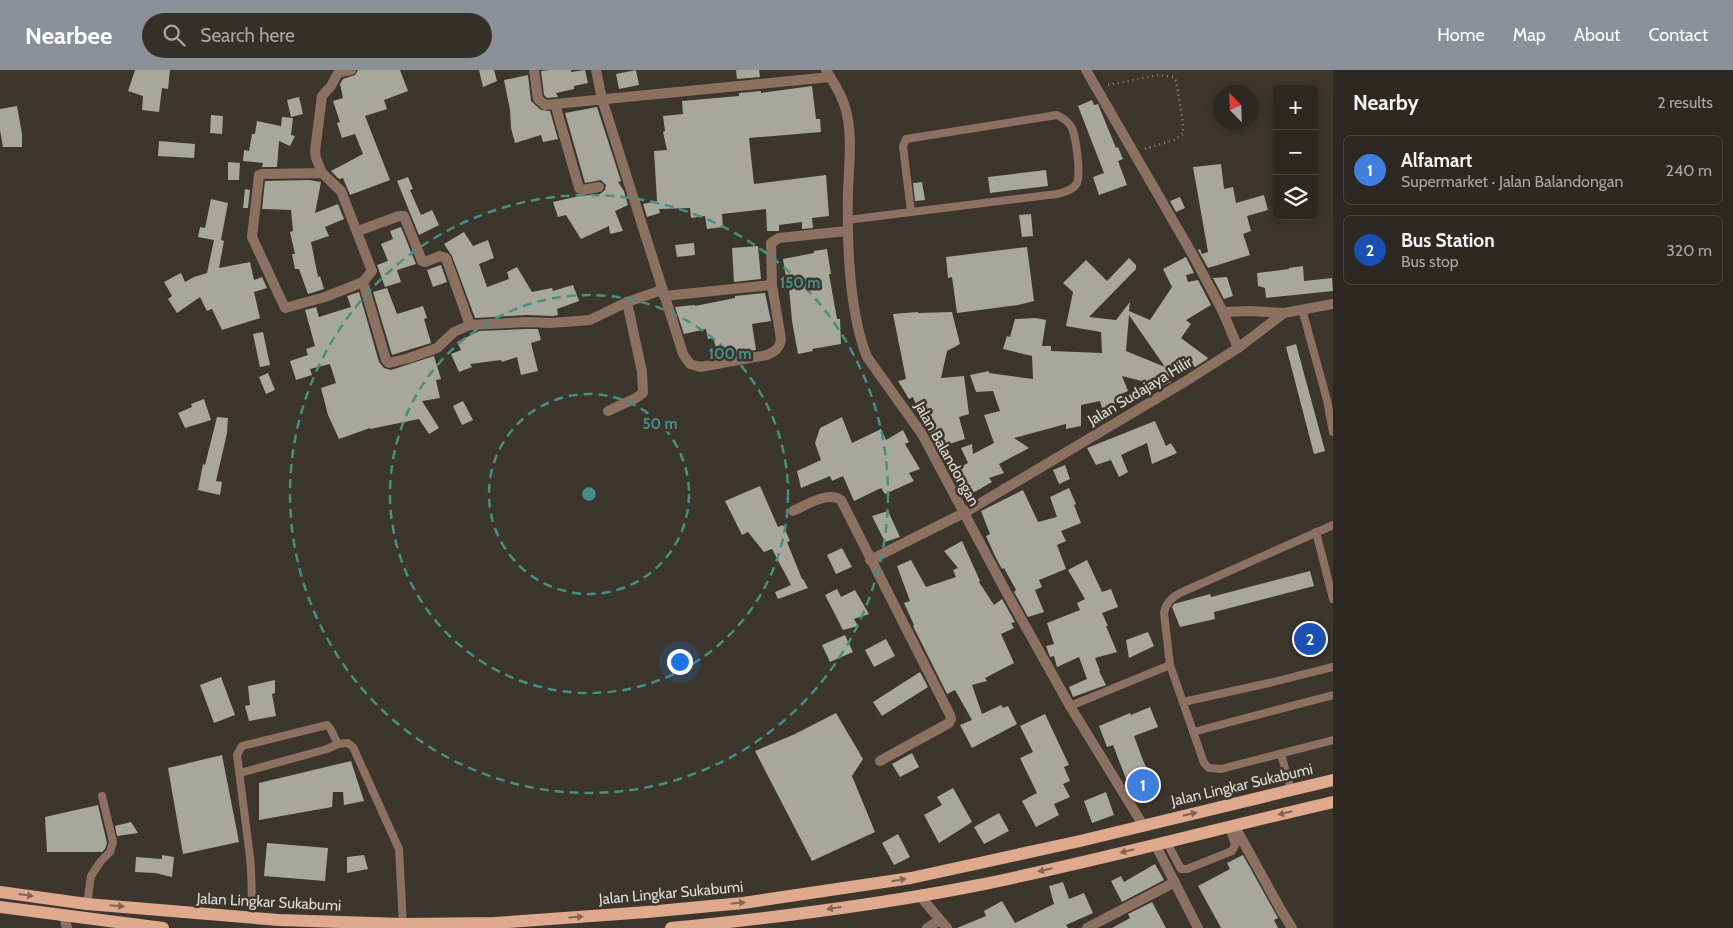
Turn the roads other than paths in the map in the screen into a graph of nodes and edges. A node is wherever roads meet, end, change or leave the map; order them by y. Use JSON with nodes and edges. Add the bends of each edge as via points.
{"nodes":[{"id":1,"x":352,"y":70,"type":"edge"},
{"id":2,"x":534,"y":70,"type":"edge"},
{"id":3,"x":596,"y":70,"type":"edge"},
{"id":4,"x":1086,"y":70,"type":"edge"},
{"id":5,"x":828,"y":73,"type":"edge"},
{"id":6,"x":602,"y":99,"type":"junction"},
{"id":7,"x":555,"y":104,"type":"junction"},
{"id":8,"x":322,"y":173,"type":"junction"},
{"id":9,"x":599,"y":187,"type":"dead end"},
{"id":10,"x":911,"y":212,"type":"junction"},
{"id":11,"x":847,"y":226,"type":"junction"},
{"id":12,"x":358,"y":231,"type":"junction"},
{"id":13,"x":363,"y":282,"type":"junction"},
{"id":14,"x":772,"y":284,"type":"junction"},
{"id":15,"x":664,"y":293,"type":"junction"},
{"id":16,"x":627,"y":302,"type":"junction"},
{"id":17,"x":1333,"y":304,"type":"edge"},
{"id":18,"x":1302,"y":309,"type":"junction"},
{"id":19,"x":1223,"y":312,"type":"junction"},
{"id":20,"x":1284,"y":312,"type":"junction"},
{"id":21,"x":470,"y":325,"type":"junction"},
{"id":22,"x":1238,"y":348,"type":"junction"},
{"id":23,"x":1330,"y":399,"type":"edge"},
{"id":24,"x":608,"y":411,"type":"dead end"},
{"id":25,"x":1333,"y":432,"type":"edge"},
{"id":26,"x":793,"y":511,"type":"dead end"},
{"id":27,"x":964,"y":513,"type":"junction"},
{"id":28,"x":1333,"y":525,"type":"edge"},
{"id":29,"x":1316,"y":532,"type":"junction"},
{"id":30,"x":870,"y":560,"type":"junction"},
{"id":31,"x":1333,"y":599,"type":"edge"},
{"id":32,"x":1170,"y":665,"type":"junction"},
{"id":33,"x":1333,"y":667,"type":"edge"},
{"id":34,"x":1333,"y":695,"type":"edge"},
{"id":35,"x":1183,"y":702,"type":"junction"},
{"id":36,"x":1070,"y":706,"type":"junction"},
{"id":37,"x":1192,"y":732,"type":"junction"},
{"id":38,"x":1333,"y":740,"type":"edge"},
{"id":39,"x":338,"y":744,"type":"junction"},
{"id":40,"x":1281,"y":754,"type":"junction"},
{"id":41,"x":880,"y":761,"type":"dead end"},
{"id":42,"x":240,"y":773,"type":"junction"},
{"id":43,"x":1333,"y":780,"type":"edge"},
{"id":44,"x":1291,"y":790,"type":"junction"},
{"id":45,"x":102,"y":796,"type":"dead end"},
{"id":46,"x":1333,"y":802,"type":"edge"},
{"id":47,"x":1143,"y":825,"type":"junction"},
{"id":48,"x":1231,"y":825,"type":"junction"},
{"id":49,"x":1160,"y":842,"type":"junction"},
{"id":50,"x":1175,"y":882,"type":"junction"},
{"id":51,"x":0,"y":892,"type":"edge"},
{"id":52,"x":920,"y":896,"type":"junction"},
{"id":53,"x":86,"y":904,"type":"junction"},
{"id":54,"x":0,"y":907,"type":"edge"},
{"id":55,"x":252,"y":919,"type":"junction"},
{"id":56,"x":66,"y":922,"type":"edge"},
{"id":57,"x":403,"y":924,"type":"junction"},
{"id":58,"x":943,"y":924,"type":"edge"},
{"id":59,"x":163,"y":928,"type":"edge"},
{"id":60,"x":672,"y":928,"type":"edge"},
{"id":61,"x":927,"y":928,"type":"edge"},
{"id":62,"x":1087,"y":928,"type":"edge"},
{"id":63,"x":1198,"y":928,"type":"edge"},
{"id":64,"x":1292,"y":928,"type":"edge"}],
"edges":[{"from":1,"to":8,"type":"street","via":[[338,73],[322,96],[314,151]]},
{"from":2,"to":7,"type":"street","via":[[541,103]]},
{"from":3,"to":6,"type":"street"},
{"from":4,"to":19,"type":"street"},
{"from":5,"to":6,"type":"street"},
{"from":5,"to":11,"type":"street","name":"Jalan Balandongan","via":[[838,89],[848,121]]},
{"from":6,"to":7,"type":"street"},
{"from":6,"to":15,"type":"street"},
{"from":7,"to":9,"type":"street","via":[[579,188]]},
{"from":8,"to":12,"type":"street","via":[[341,191]]},
{"from":8,"to":13,"type":"street","via":[[260,175],[252,232],[254,244],[285,308]]},
{"from":10,"to":10,"type":"lane","via":[[1067,192],[1077,183],[1079,169],[1072,128],[1057,115],[906,139],[903,146]]},
{"from":10,"to":11,"type":"lane"},
{"from":11,"to":14,"type":"street","via":[[774,240],[770,247]]},
{"from":11,"to":27,"type":"street","name":"Jalan Balandongan","via":[[854,302],[865,351],[922,434]]},
{"from":12,"to":13,"type":"street","via":[[372,271]]},
{"from":12,"to":21,"type":"street","via":[[404,216],[422,260],[446,258]]},
{"from":13,"to":21,"type":"street","via":[[387,362],[437,348],[454,332]]},
{"from":14,"to":15,"type":"street"},
{"from":14,"to":15,"type":"street","via":[[781,339],[777,350],[768,355],[700,367],[686,360]]},
{"from":15,"to":16,"type":"street"},
{"from":16,"to":21,"type":"street","via":[[590,320]]},
{"from":16,"to":24,"type":"street","via":[[642,372],[643,392]]},
{"from":17,"to":18,"type":"street","name":"Jalan Sudajaya Hilir"},
{"from":18,"to":20,"type":"street","name":"Jalan Sudajaya Hilir"},
{"from":18,"to":23,"type":"lane"},
{"from":19,"to":20,"type":"street"},
{"from":19,"to":22,"type":"street"},
{"from":20,"to":22,"type":"street","name":"Jalan Sudajaya Hilir"},
{"from":22,"to":27,"type":"street","name":"Jalan Sudajaya Hilir"},
{"from":23,"to":25,"type":"lane"},
{"from":26,"to":30,"type":"street","via":[[829,497],[841,500]]},
{"from":27,"to":30,"type":"street","name":"Jalan Sudajaya Hilir"},
{"from":27,"to":36,"type":"street","name":"Jalan Balandongan"},
{"from":28,"to":29,"type":"lane"},
{"from":29,"to":31,"type":"lane"},
{"from":29,"to":32,"type":"lane","via":[[1171,598],[1164,613]]},
{"from":30,"to":41,"type":"street","via":[[951,719]]},
{"from":32,"to":35,"type":"lane"},
{"from":32,"to":36,"type":"lane"},
{"from":33,"to":35,"type":"lane"},
{"from":34,"to":37,"type":"lane"},
{"from":35,"to":37,"type":"lane"},
{"from":36,"to":47,"type":"street","name":"Jalan Balandongan"},
{"from":37,"to":40,"type":"lane","via":[[1209,768],[1221,770]]},
{"from":38,"to":40,"type":"lane"},
{"from":39,"to":42,"type":"lane"},
{"from":39,"to":42,"type":"lane","via":[[327,725],[242,746],[237,755]]},
{"from":39,"to":57,"type":"lane","via":[[348,743],[353,747],[395,836],[401,858]]},
{"from":40,"to":44,"type":"lane"},
{"from":42,"to":55,"type":"lane","via":[[252,875]]},
{"from":43,"to":44,"type":"main road","name":"Jalan Lingkar Sukabumi"},
{"from":47,"to":44,"type":"main road","name":"Jalan Lingkar Sukabumi","one_way":true},
{"from":45,"to":53,"type":"lane","via":[[114,842],[91,876]]},
{"from":46,"to":48,"type":"main road","one_way":true},
{"from":57,"to":47,"type":"main road","name":"Jalan Lingkar Sukabumi","one_way":true,"via":[[495,923],[743,903],[912,878]]},
{"from":48,"to":49,"type":"main road"},
{"from":48,"to":49,"type":"lane","via":[[1235,846],[1232,851],[1186,869],[1181,868]]},
{"from":48,"to":64,"type":"street"},
{"from":49,"to":50,"type":"street"},
{"from":49,"to":52,"type":"main road","one_way":true},
{"from":50,"to":62,"type":"street"},
{"from":50,"to":63,"type":"street"},
{"from":51,"to":53,"type":"main road","name":"Jalan Lingkar Sukabumi","one_way":true},
{"from":52,"to":58,"type":"street"},
{"from":52,"to":60,"type":"main road","one_way":true},
{"from":53,"to":55,"type":"main road","name":"Jalan Lingkar Sukabumi","one_way":true},
{"from":54,"to":56,"type":"main road","via":[[49,914]]},
{"from":55,"to":57,"type":"main road","name":"Jalan Lingkar Sukabumi"},
{"from":56,"to":59,"type":"main road"},
{"from":58,"to":61,"type":"street"}]}
